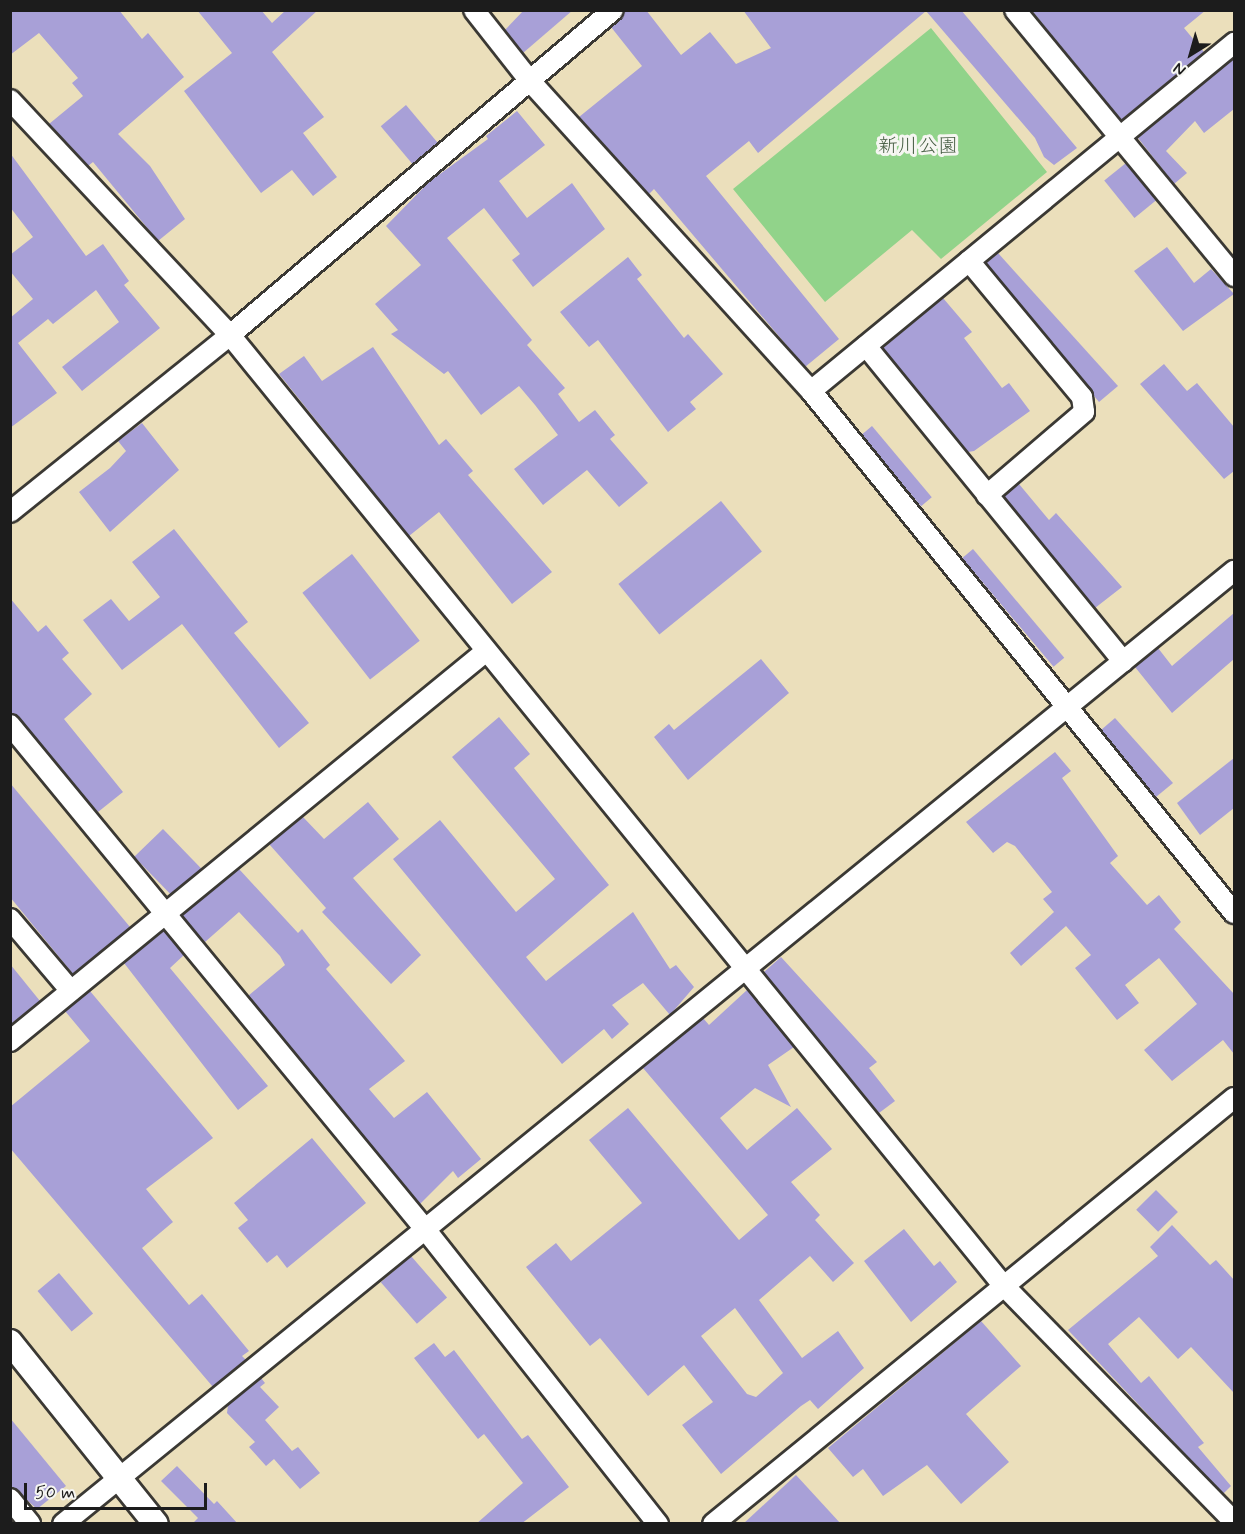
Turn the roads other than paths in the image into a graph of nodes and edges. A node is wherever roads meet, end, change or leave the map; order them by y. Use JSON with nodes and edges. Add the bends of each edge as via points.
{"nodes":[{"id":1,"x":474,"y":10,"type":"edge"},
{"id":2,"x":613,"y":10,"type":"edge"},
{"id":3,"x":1015,"y":10,"type":"edge"},
{"id":4,"x":1234,"y":43,"type":"edge"},
{"id":5,"x":529,"y":80,"type":"junction"},
{"id":6,"x":10,"y":100,"type":"edge"},
{"id":7,"x":1120,"y":137,"type":"junction"},
{"id":8,"x":969,"y":261,"type":"junction"},
{"id":9,"x":1234,"y":276,"type":"edge"},
{"id":10,"x":230,"y":335,"type":"junction"},
{"id":11,"x":866,"y":346,"type":"junction"},
{"id":12,"x":811,"y":391,"type":"junction"},
{"id":13,"x":987,"y":495,"type":"junction"},
{"id":14,"x":10,"y":512,"type":"edge"},
{"id":15,"x":1234,"y":571,"type":"edge"},
{"id":16,"x":485,"y":652,"type":"junction"},
{"id":17,"x":1123,"y":661,"type":"junction"},
{"id":18,"x":1067,"y":707,"type":"junction"},
{"id":19,"x":10,"y":725,"type":"edge"},
{"id":20,"x":1234,"y":913,"type":"edge"},
{"id":21,"x":164,"y":915,"type":"junction"},
{"id":22,"x":10,"y":919,"type":"edge"},
{"id":23,"x":747,"y":972,"type":"junction"},
{"id":24,"x":71,"y":992,"type":"junction"},
{"id":25,"x":12,"y":1038,"type":"edge"},
{"id":26,"x":1234,"y":1098,"type":"edge"},
{"id":27,"x":425,"y":1229,"type":"junction"},
{"id":28,"x":1003,"y":1285,"type":"junction"},
{"id":29,"x":10,"y":1342,"type":"edge"},
{"id":30,"x":120,"y":1476,"type":"junction"},
{"id":31,"x":10,"y":1499,"type":"edge"},
{"id":32,"x":1234,"y":1522,"type":"edge"},
{"id":33,"x":30,"y":1524,"type":"edge"},
{"id":34,"x":63,"y":1524,"type":"edge"},
{"id":35,"x":156,"y":1524,"type":"edge"},
{"id":36,"x":658,"y":1524,"type":"edge"},
{"id":37,"x":713,"y":1524,"type":"edge"}],
"edges":[{"from":1,"to":5,"type":"street"},
{"from":2,"to":5,"type":"street"},
{"from":3,"to":7,"type":"street"},
{"from":4,"to":7,"type":"street"},
{"from":5,"to":10,"type":"street"},
{"from":5,"to":12,"type":"street"},
{"from":6,"to":10,"type":"street"},
{"from":7,"to":8,"type":"street"},
{"from":7,"to":9,"type":"street"},
{"from":8,"to":11,"type":"street"},
{"from":8,"to":13,"type":"street","via":[[1082,397],[1084,412]]},
{"from":10,"to":14,"type":"street"},
{"from":10,"to":16,"type":"street"},
{"from":11,"to":12,"type":"street"},
{"from":11,"to":13,"type":"street"},
{"from":12,"to":18,"type":"street"},
{"from":13,"to":17,"type":"street"},
{"from":15,"to":17,"type":"street"},
{"from":16,"to":21,"type":"street"},
{"from":16,"to":23,"type":"street"},
{"from":17,"to":18,"type":"street"},
{"from":18,"to":20,"type":"street"},
{"from":18,"to":23,"type":"street"},
{"from":19,"to":21,"type":"street"},
{"from":21,"to":24,"type":"street"},
{"from":21,"to":27,"type":"street"},
{"from":22,"to":24,"type":"street"},
{"from":23,"to":27,"type":"street"},
{"from":23,"to":28,"type":"street"},
{"from":24,"to":25,"type":"street"},
{"from":26,"to":28,"type":"street"},
{"from":27,"to":30,"type":"street"},
{"from":27,"to":36,"type":"street"},
{"from":28,"to":32,"type":"street"},
{"from":28,"to":37,"type":"street"},
{"from":29,"to":30,"type":"street"},
{"from":30,"to":34,"type":"street"},
{"from":30,"to":35,"type":"street"},
{"from":31,"to":33,"type":"street"}]}
